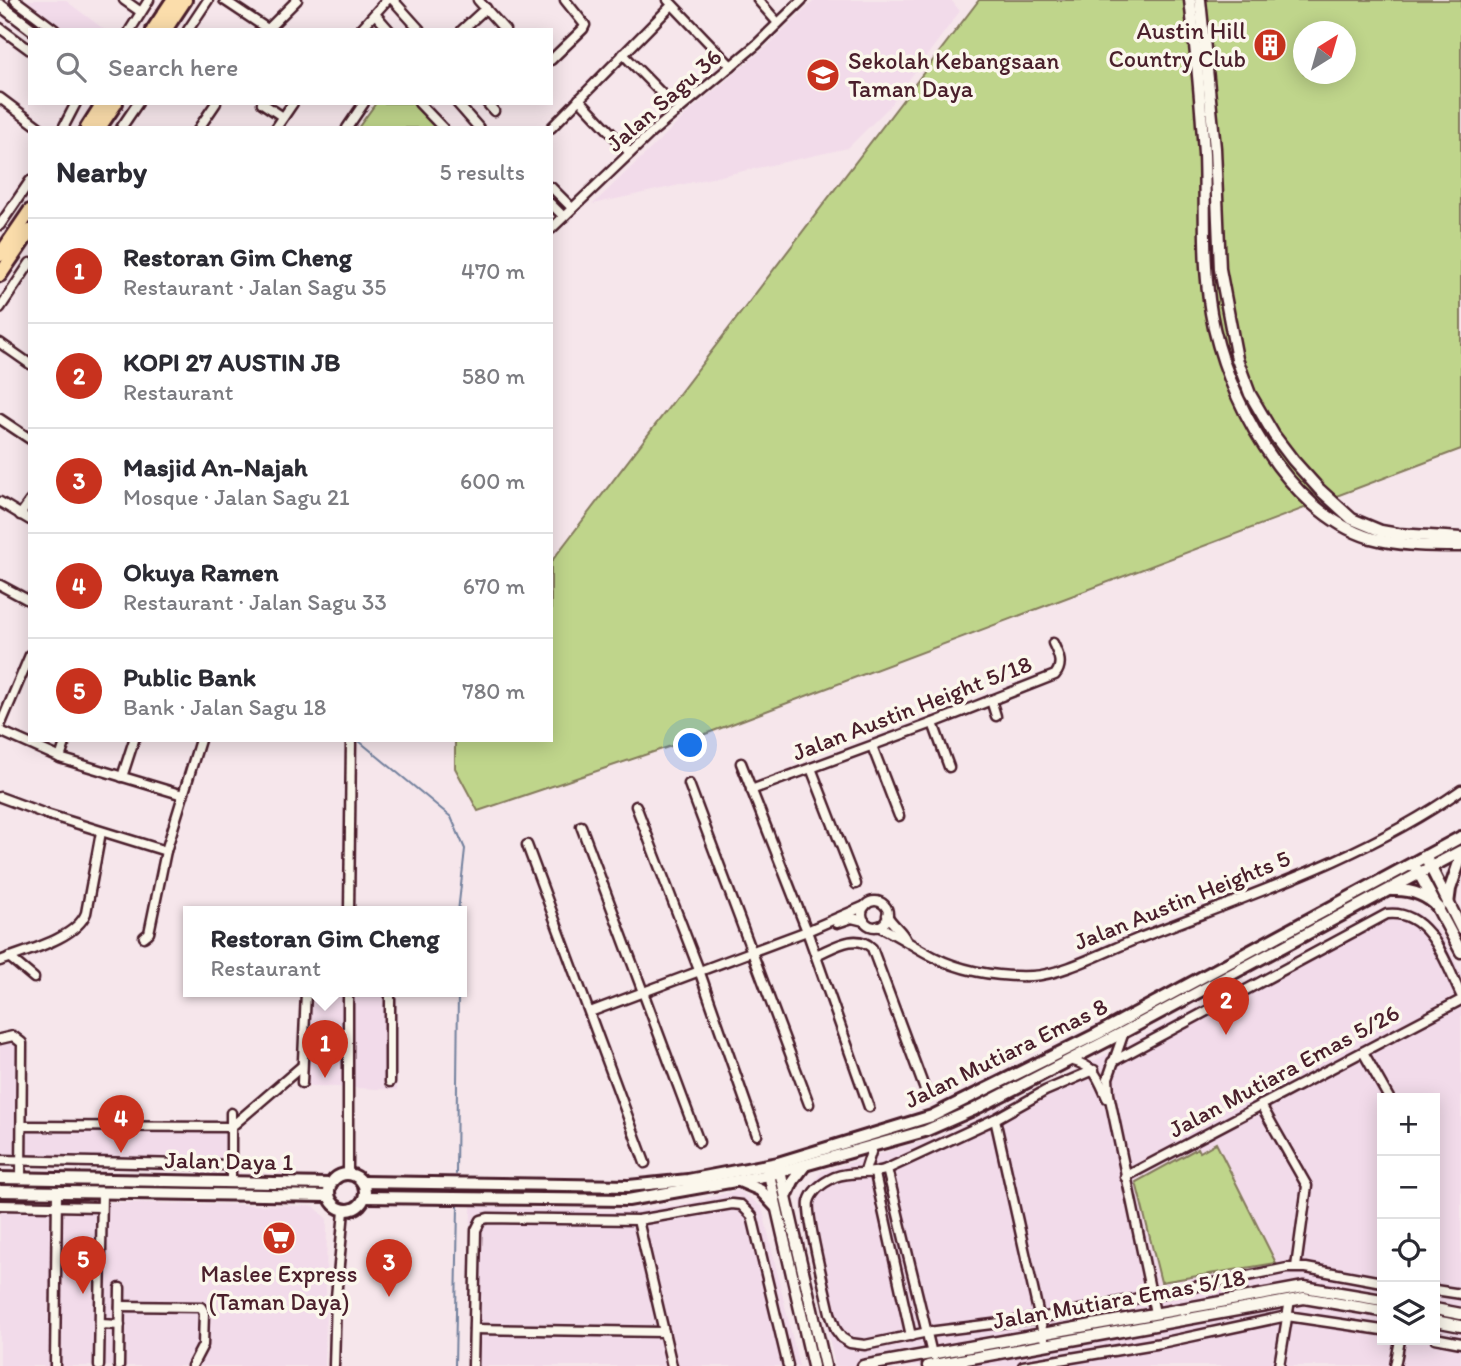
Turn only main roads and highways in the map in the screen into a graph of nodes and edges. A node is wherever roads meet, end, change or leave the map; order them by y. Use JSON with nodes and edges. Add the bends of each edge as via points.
{"nodes":[{"id":1,"x":173,"y":0,"type":"edge"},
{"id":2,"x":185,"y":0,"type":"edge"},
{"id":3,"x":154,"y":28,"type":"edge"},
{"id":4,"x":166,"y":28,"type":"edge"},
{"id":5,"x":102,"y":105,"type":"edge"},
{"id":6,"x":115,"y":105,"type":"edge"},
{"id":7,"x":88,"y":126,"type":"edge"},
{"id":8,"x":100,"y":126,"type":"edge"},
{"id":9,"x":28,"y":214,"type":"edge"},
{"id":10,"x":28,"y":234,"type":"edge"},
{"id":11,"x":0,"y":255,"type":"edge"},
{"id":12,"x":0,"y":275,"type":"edge"},
{"id":13,"x":1461,"y":837,"type":"edge"},
{"id":14,"x":1461,"y":851,"type":"edge"},
{"id":15,"x":1461,"y":858,"type":"edge"},
{"id":16,"x":1392,"y":890,"type":"junction"},
{"id":17,"x":806,"y":1165,"type":"junction"},
{"id":18,"x":774,"y":1169,"type":"junction"},
{"id":19,"x":0,"y":1178,"type":"edge"},
{"id":20,"x":739,"y":1181,"type":"junction"},
{"id":21,"x":362,"y":1182,"type":"junction"},
{"id":22,"x":330,"y":1184,"type":"junction"},
{"id":23,"x":0,"y":1191,"type":"edge"},
{"id":24,"x":329,"y":1196,"type":"junction"},
{"id":25,"x":786,"y":1196,"type":"road end"},
{"id":26,"x":365,"y":1198,"type":"junction"},
{"id":27,"x":776,"y":1207,"type":"road end"}],
"edges":[{"from":1,"to":3,"type":"main road"},
{"from":2,"to":4,"type":"main road"},
{"from":5,"to":7,"type":"main road"},
{"from":6,"to":8,"type":"main road"},
{"from":9,"to":11,"type":"main road"},
{"from":10,"to":12,"type":"main road"},
{"from":13,"to":18,"type":"main road","name":"Jalan Mutiara Emas 8","via":[[1097,1034],[933,1116]]},
{"from":14,"to":16,"type":"main road","name":"Jalan Mutiara Emas 8"},
{"from":15,"to":16,"type":"main road","via":[[1443,906],[1422,894]]},
{"from":16,"to":17,"type":"main road","name":"Jalan Mutiara Emas 8","via":[[973,1110],[925,1131]]},
{"from":17,"to":18,"type":"main road","name":"Jalan Mutiara Emas 8"},
{"from":17,"to":25,"type":"main road"},
{"from":18,"to":20,"type":"main road","name":"Jalan Mutiara Emas 8"},
{"from":18,"to":21,"type":"main road","name":"Jalan Mutiara Emas 8","via":[[629,1186]]},
{"from":19,"to":22,"type":"main road","name":"Jalan Daya 1"},
{"from":20,"to":26,"type":"main road","name":"Jalan Mutiara Emas 8","via":[[628,1200]]},
{"from":20,"to":27,"type":"main road","via":[[760,1190]]},
{"from":21,"to":22,"type":"main road","via":[[348,1174]]},
{"from":21,"to":26,"type":"main road"},
{"from":22,"to":24,"type":"main road"},
{"from":23,"to":24,"type":"main road","name":"Jalan Daya 1"},
{"from":24,"to":26,"type":"main road","via":[[334,1206],[344,1211],[359,1207]]}]}
